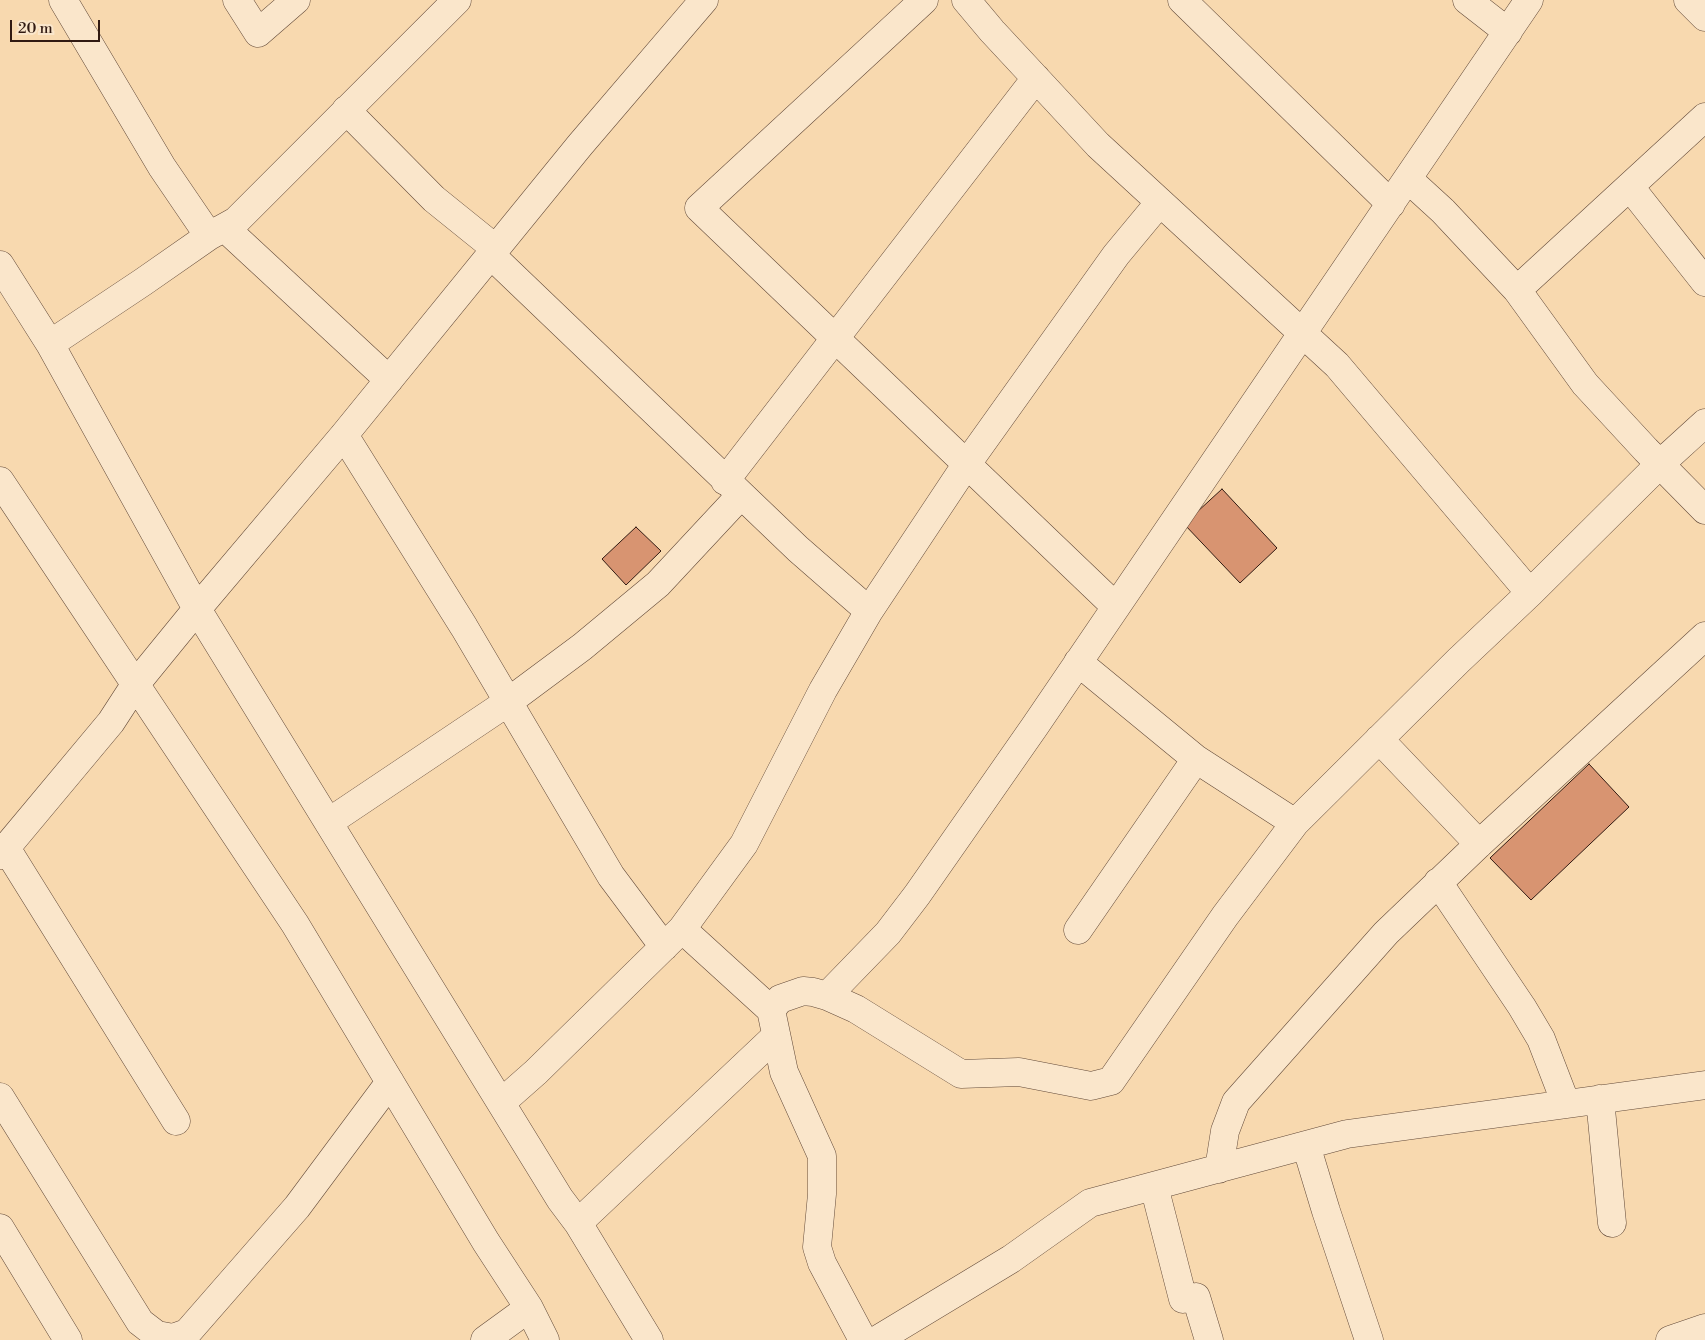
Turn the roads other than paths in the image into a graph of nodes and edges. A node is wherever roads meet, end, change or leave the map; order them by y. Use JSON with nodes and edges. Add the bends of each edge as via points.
{"nodes":[{"id":1,"x":236,"y":0,"type":"edge"},
{"id":2,"x":296,"y":0,"type":"edge"},
{"id":3,"x":457,"y":0,"type":"edge"},
{"id":4,"x":704,"y":0,"type":"edge"},
{"id":5,"x":924,"y":0,"type":"edge"},
{"id":6,"x":966,"y":0,"type":"edge"},
{"id":7,"x":1182,"y":0,"type":"edge"},
{"id":8,"x":1467,"y":0,"type":"edge"},
{"id":9,"x":1529,"y":0,"type":"edge"},
{"id":10,"x":1688,"y":0,"type":"edge"},
{"id":11,"x":69,"y":3,"type":"edge"},
{"id":12,"x":1705,"y":17,"type":"edge"},
{"id":13,"x":1508,"y":32,"type":"junction"},
{"id":14,"x":1036,"y":78,"type":"junction"},
{"id":15,"x":346,"y":110,"type":"junction"},
{"id":16,"x":1705,"y":117,"type":"edge"},
{"id":17,"x":1408,"y":179,"type":"junction"},
{"id":18,"x":1630,"y":187,"type":"junction"},
{"id":19,"x":1160,"y":202,"type":"junction"},
{"id":20,"x":1391,"y":204,"type":"junction"},
{"id":21,"x":217,"y":232,"type":"junction"},
{"id":22,"x":493,"y":252,"type":"junction"},
{"id":23,"x":0,"y":265,"type":"edge"},
{"id":24,"x":1705,"y":282,"type":"edge"},
{"id":25,"x":1517,"y":290,"type":"junction"},
{"id":26,"x":1302,"y":333,"type":"junction"},
{"id":27,"x":835,"y":339,"type":"junction"},
{"id":28,"x":50,"y":344,"type":"junction"},
{"id":29,"x":389,"y":380,"type":"junction"},
{"id":30,"x":1705,"y":423,"type":"edge"},
{"id":31,"x":344,"y":435,"type":"junction"},
{"id":32,"x":1660,"y":464,"type":"junction"},
{"id":33,"x":966,"y":465,"type":"junction"},
{"id":34,"x":0,"y":481,"type":"edge"},
{"id":35,"x":733,"y":488,"type":"junction"},
{"id":36,"x":1705,"y":510,"type":"edge"},
{"id":37,"x":1530,"y":593,"type":"junction"},
{"id":38,"x":1116,"y":607,"type":"junction"},
{"id":39,"x":196,"y":608,"type":"junction"},
{"id":40,"x":869,"y":611,"type":"junction"},
{"id":41,"x":1705,"y":636,"type":"edge"},
{"id":42,"x":1078,"y":662,"type":"junction"},
{"id":43,"x":135,"y":685,"type":"junction"},
{"id":44,"x":508,"y":702,"type":"junction"},
{"id":45,"x":1379,"y":739,"type":"junction"},
{"id":46,"x":1196,"y":759,"type":"junction"},
{"id":47,"x":329,"y":822,"type":"junction"},
{"id":48,"x":1295,"y":823,"type":"junction"},
{"id":49,"x":1479,"y":844,"type":"junction"},
{"id":50,"x":3,"y":851,"type":"edge"},
{"id":51,"x":1438,"y":882,"type":"junction"},
{"id":52,"x":1078,"y":930,"type":"dead end"},
{"id":53,"x":673,"y":938,"type":"junction"},
{"id":54,"x":826,"y":996,"type":"junction"},
{"id":55,"x":774,"y":1023,"type":"junction"},
{"id":56,"x":390,"y":1082,"type":"junction"},
{"id":57,"x":1705,"y":1085,"type":"edge"},
{"id":58,"x":0,"y":1097,"type":"edge"},
{"id":59,"x":1600,"y":1099,"type":"junction"},
{"id":60,"x":502,"y":1102,"type":"junction"},
{"id":61,"x":1566,"y":1104,"type":"junction"},
{"id":62,"x":176,"y":1121,"type":"dead end"},
{"id":63,"x":1306,"y":1145,"type":"junction"},
{"id":64,"x":1219,"y":1169,"type":"junction"},
{"id":65,"x":1154,"y":1186,"type":"junction"},
{"id":66,"x":578,"y":1223,"type":"junction"},
{"id":67,"x":1612,"y":1223,"type":"dead end"},
{"id":68,"x":0,"y":1228,"type":"edge"},
{"id":69,"x":529,"y":1308,"type":"junction"},
{"id":70,"x":1705,"y":1328,"type":"edge"},
{"id":71,"x":1205,"y":1338,"type":"edge"},
{"id":72,"x":68,"y":1340,"type":"edge"},
{"id":73,"x":485,"y":1340,"type":"edge"},
{"id":74,"x":545,"y":1340,"type":"edge"},
{"id":75,"x":649,"y":1340,"type":"edge"},
{"id":76,"x":863,"y":1340,"type":"edge"},
{"id":77,"x":877,"y":1340,"type":"edge"},
{"id":78,"x":1369,"y":1340,"type":"edge"},
{"id":79,"x":1670,"y":1340,"type":"edge"}],
"edges":[{"from":1,"to":2,"type":"street","via":[[258,33]]},
{"from":3,"to":15,"type":"street"},
{"from":4,"to":22,"type":"street"},
{"from":5,"to":27,"type":"street","via":[[699,208]]},
{"from":6,"to":14,"type":"street"},
{"from":7,"to":20,"type":"street"},
{"from":8,"to":13,"type":"street"},
{"from":9,"to":13,"type":"street"},
{"from":10,"to":12,"type":"street"},
{"from":11,"to":21,"type":"street","via":[[162,167]]},
{"from":13,"to":17,"type":"street"},
{"from":14,"to":19,"type":"street","via":[[1098,145]]},
{"from":14,"to":27,"type":"street"},
{"from":15,"to":21,"type":"street","via":[[236,222]]},
{"from":15,"to":22,"type":"street","via":[[434,199]]},
{"from":16,"to":18,"type":"street"},
{"from":17,"to":20,"type":"street"},
{"from":17,"to":25,"type":"street","via":[[1443,211]]},
{"from":18,"to":24,"type":"street"},
{"from":18,"to":25,"type":"street"},
{"from":19,"to":26,"type":"street"},
{"from":19,"to":33,"type":"street","via":[[1116,255]]},
{"from":20,"to":26,"type":"street"},
{"from":21,"to":28,"type":"street"},
{"from":21,"to":29,"type":"street"},
{"from":22,"to":29,"type":"street"},
{"from":22,"to":35,"type":"street"},
{"from":23,"to":28,"type":"street"},
{"from":25,"to":32,"type":"street","via":[[1586,384]]},
{"from":26,"to":37,"type":"street","via":[[1337,365]]},
{"from":26,"to":38,"type":"street"},
{"from":27,"to":33,"type":"street"},
{"from":27,"to":35,"type":"street"},
{"from":28,"to":39,"type":"street"},
{"from":29,"to":31,"type":"street"},
{"from":30,"to":32,"type":"street"},
{"from":31,"to":39,"type":"street"},
{"from":31,"to":44,"type":"street"},
{"from":32,"to":36,"type":"street"},
{"from":32,"to":37,"type":"street"},
{"from":33,"to":38,"type":"street"},
{"from":33,"to":40,"type":"street"},
{"from":34,"to":43,"type":"street"},
{"from":35,"to":40,"type":"street"},
{"from":35,"to":44,"type":"street","via":[[658,584],[582,647]]},
{"from":37,"to":45,"type":"street"},
{"from":38,"to":42,"type":"street"},
{"from":39,"to":43,"type":"street"},
{"from":39,"to":47,"type":"street"},
{"from":40,"to":53,"type":"street","via":[[823,690],[744,844]]},
{"from":41,"to":49,"type":"street"},
{"from":42,"to":46,"type":"street"},
{"from":42,"to":54,"type":"street","via":[[917,896],[888,933]]},
{"from":43,"to":50,"type":"street","via":[[111,722]]},
{"from":43,"to":56,"type":"street","via":[[295,924]]},
{"from":44,"to":47,"type":"street"},
{"from":44,"to":53,"type":"street","via":[[612,876]]},
{"from":45,"to":48,"type":"street"},
{"from":45,"to":49,"type":"street"},
{"from":46,"to":48,"type":"street"},
{"from":46,"to":52,"type":"street"},
{"from":47,"to":60,"type":"street"},
{"from":48,"to":54,"type":"street","via":[[1225,916],[1111,1081],[1091,1086],[1018,1072],[961,1074],[856,1009]]},
{"from":49,"to":51,"type":"street"},
{"from":50,"to":62,"type":"street"},
{"from":51,"to":61,"type":"street","via":[[1541,1038]]},
{"from":51,"to":64,"type":"street","via":[[1386,933],[1236,1102],[1224,1131]]},
{"from":53,"to":55,"type":"street"},
{"from":53,"to":60,"type":"street"},
{"from":54,"to":55,"type":"street","via":[[803,992],[780,999]]},
{"from":55,"to":66,"type":"street"},
{"from":55,"to":76,"type":"street","via":[[784,1072],[822,1156],[817,1246],[822,1263]]},
{"from":56,"to":58,"type":"street","via":[[297,1207],[187,1333],[172,1338],[157,1335],[140,1322]]},
{"from":56,"to":69,"type":"street"},
{"from":57,"to":59,"type":"street"},
{"from":59,"to":61,"type":"street"},
{"from":59,"to":67,"type":"street"},
{"from":60,"to":66,"type":"street"},
{"from":61,"to":63,"type":"street","via":[[1347,1134]]},
{"from":63,"to":64,"type":"street"},
{"from":63,"to":78,"type":"street"},
{"from":64,"to":65,"type":"street"},
{"from":65,"to":71,"type":"street"},
{"from":65,"to":77,"type":"street","via":[[1090,1203],[1011,1259]]},
{"from":66,"to":75,"type":"street"},
{"from":68,"to":72,"type":"street"},
{"from":69,"to":73,"type":"street"},
{"from":69,"to":74,"type":"street"},
{"from":70,"to":79,"type":"street"}]}
